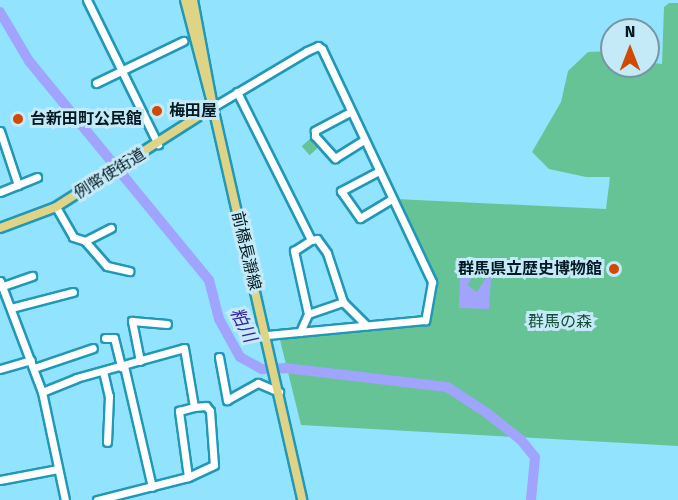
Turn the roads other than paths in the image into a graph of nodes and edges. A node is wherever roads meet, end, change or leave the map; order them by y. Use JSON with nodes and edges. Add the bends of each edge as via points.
{"nodes":[{"id":1,"x":87,"y":0,"type":"edge"},
{"id":2,"x":185,"y":0,"type":"edge"},
{"id":3,"x":193,"y":0,"type":"edge"},
{"id":4,"x":183,"y":41,"type":"dead end"},
{"id":5,"x":120,"y":72,"type":"junction"},
{"id":6,"x":96,"y":83,"type":"dead end"},
{"id":7,"x":237,"y":92,"type":"junction"},
{"id":8,"x":213,"y":107,"type":"junction"},
{"id":9,"x":350,"y":112,"type":"junction"},
{"id":10,"x":0,"y":131,"type":"edge"},
{"id":11,"x":364,"y":140,"type":"junction"},
{"id":12,"x":158,"y":144,"type":"junction"},
{"id":13,"x":379,"y":171,"type":"junction"},
{"id":14,"x":37,"y":177,"type":"dead end"},
{"id":15,"x":18,"y":185,"type":"junction"},
{"id":16,"x":0,"y":192,"type":"edge"},
{"id":17,"x":392,"y":199,"type":"junction"},
{"id":18,"x":56,"y":207,"type":"junction"},
{"id":19,"x":0,"y":228,"type":"edge"},
{"id":20,"x":111,"y":228,"type":"dead end"},
{"id":21,"x":311,"y":240,"type":"junction"},
{"id":22,"x":85,"y":241,"type":"junction"},
{"id":23,"x":129,"y":271,"type":"dead end"},
{"id":24,"x":32,"y":276,"type":"dead end"},
{"id":25,"x":1,"y":284,"type":"edge"},
{"id":26,"x":73,"y":292,"type":"dead end"},
{"id":27,"x":343,"y":302,"type":"junction"},
{"id":28,"x":11,"y":308,"type":"junction"},
{"id":29,"x":308,"y":314,"type":"junction"},
{"id":30,"x":167,"y":324,"type":"dead end"},
{"id":31,"x":366,"y":325,"type":"junction"},
{"id":32,"x":300,"y":332,"type":"junction"},
{"id":33,"x":265,"y":334,"type":"junction"},
{"id":34,"x":105,"y":338,"type":"dead end"},
{"id":35,"x":93,"y":348,"type":"dead end"},
{"id":36,"x":219,"y":357,"type":"dead end"},
{"id":37,"x":32,"y":360,"type":"junction"},
{"id":38,"x":140,"y":361,"type":"junction"},
{"id":39,"x":122,"y":366,"type":"junction"},
{"id":40,"x":34,"y":368,"type":"junction"},
{"id":41,"x":0,"y":369,"type":"edge"},
{"id":42,"x":103,"y":371,"type":"junction"},
{"id":43,"x":42,"y":392,"type":"junction"},
{"id":44,"x":279,"y":392,"type":"junction"},
{"id":45,"x":194,"y":407,"type":"junction"},
{"id":46,"x":107,"y":442,"type":"dead end"},
{"id":47,"x":58,"y":469,"type":"junction"},
{"id":48,"x":188,"y":477,"type":"junction"},
{"id":49,"x":0,"y":480,"type":"edge"},
{"id":50,"x":152,"y":487,"type":"junction"},
{"id":51,"x":65,"y":500,"type":"edge"},
{"id":52,"x":97,"y":500,"type":"edge"},
{"id":53,"x":302,"y":500,"type":"edge"}],
"edges":[{"from":1,"to":5,"type":"street"},
{"from":2,"to":8,"type":"main road","name":"前橋長瀞線"},
{"from":3,"to":8,"type":"main road","name":"前橋長瀞線"},
{"from":4,"to":5,"type":"street"},
{"from":5,"to":6,"type":"street"},
{"from":5,"to":12,"type":"street"},
{"from":7,"to":8,"type":"street"},
{"from":7,"to":9,"type":"street","via":[[318,46]]},
{"from":7,"to":21,"type":"street"},
{"from":8,"to":12,"type":"main road","name":"例幣使街道"},
{"from":8,"to":33,"type":"main road","name":"前橋長瀞線"},
{"from":9,"to":11,"type":"street"},
{"from":9,"to":11,"type":"street","via":[[315,131],[315,136],[334,158]]},
{"from":10,"to":15,"type":"street"},
{"from":11,"to":13,"type":"street"},
{"from":12,"to":18,"type":"main road","name":"例幣使街道"},
{"from":13,"to":17,"type":"street"},
{"from":13,"to":17,"type":"street","via":[[341,191],[360,218]]},
{"from":14,"to":15,"type":"street"},
{"from":15,"to":16,"type":"street"},
{"from":17,"to":31,"type":"street","via":[[432,282],[426,320]]},
{"from":18,"to":19,"type":"main road","name":"例幣使街道"},
{"from":18,"to":22,"type":"street","via":[[73,237]]},
{"from":20,"to":22,"type":"street"},
{"from":21,"to":27,"type":"street","via":[[317,239],[327,253]]},
{"from":21,"to":29,"type":"street","via":[[294,251],[293,258]]},
{"from":22,"to":23,"type":"street","via":[[107,266]]},
{"from":24,"to":25,"type":"street"},
{"from":25,"to":28,"type":"street"},
{"from":26,"to":28,"type":"street"},
{"from":27,"to":29,"type":"street"},
{"from":27,"to":31,"type":"street"},
{"from":28,"to":37,"type":"street"},
{"from":29,"to":32,"type":"street"},
{"from":30,"to":38,"type":"street","via":[[132,321]]},
{"from":31,"to":32,"type":"street"},
{"from":32,"to":33,"type":"street"},
{"from":33,"to":44,"type":"main road","name":"前橋長瀞線"},
{"from":34,"to":39,"type":"street","via":[[114,338]]},
{"from":35,"to":40,"type":"street"},
{"from":36,"to":44,"type":"street","via":[[227,400],[258,383]]},
{"from":37,"to":40,"type":"street"},
{"from":37,"to":41,"type":"street"},
{"from":38,"to":39,"type":"street"},
{"from":38,"to":45,"type":"street","via":[[184,348]]},
{"from":39,"to":42,"type":"street"},
{"from":39,"to":50,"type":"street"},
{"from":40,"to":43,"type":"street"},
{"from":42,"to":43,"type":"street"},
{"from":42,"to":46,"type":"street","via":[[109,396]]},
{"from":43,"to":47,"type":"street"},
{"from":44,"to":53,"type":"main road","name":"前橋長瀞線"},
{"from":45,"to":48,"type":"street","via":[[179,411]]},
{"from":45,"to":48,"type":"street","via":[[207,406],[210,411],[216,439],[214,465]]},
{"from":47,"to":49,"type":"street"},
{"from":47,"to":51,"type":"street"},
{"from":48,"to":50,"type":"street"},
{"from":50,"to":52,"type":"street"}]}
